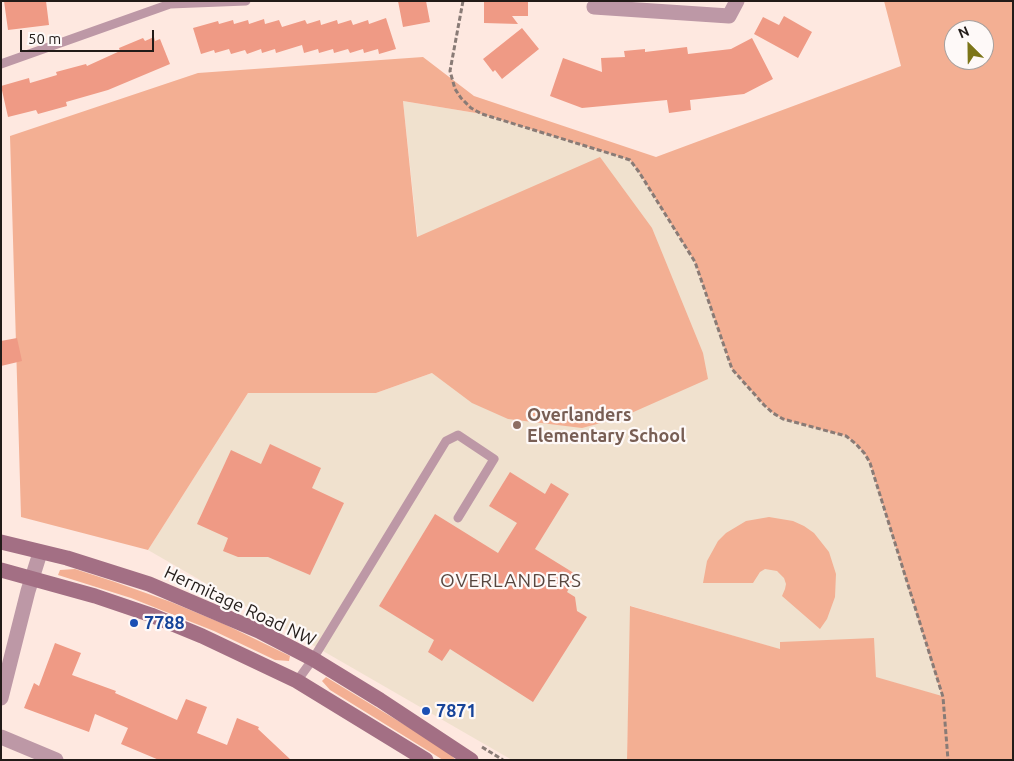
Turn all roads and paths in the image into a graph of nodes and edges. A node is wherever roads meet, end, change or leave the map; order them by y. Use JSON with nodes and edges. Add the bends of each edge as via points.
{"nodes":[{"id":1,"x":246,"y":1,"type":"edge"},
{"id":2,"x":463,"y":1,"type":"edge"},
{"id":3,"x":737,"y":1,"type":"edge"},
{"id":4,"x":169,"y":3,"type":"edge"},
{"id":5,"x":594,"y":7,"type":"dead end"},
{"id":6,"x":1,"y":64,"type":"edge"},
{"id":7,"x":458,"y":518,"type":"dead end"},
{"id":8,"x":1,"y":542,"type":"edge"},
{"id":9,"x":40,"y":553,"type":"junction"},
{"id":10,"x":1,"y":570,"type":"edge"},
{"id":11,"x":32,"y":577,"type":"junction"},
{"id":12,"x":313,"y":660,"type":"junction"},
{"id":13,"x":296,"y":681,"type":"junction"},
{"id":14,"x":1,"y":698,"type":"edge"},
{"id":15,"x":1,"y":736,"type":"edge"},
{"id":16,"x":56,"y":760,"type":"edge"},
{"id":17,"x":426,"y":760,"type":"edge"},
{"id":18,"x":471,"y":760,"type":"edge"},
{"id":19,"x":948,"y":760,"type":"edge"}],
"edges":[{"from":1,"to":4,"type":"lane"},
{"from":2,"to":19,"type":"path","via":[[450,70],[461,98],[482,114],[630,160],[695,262],[732,369],[773,413],[783,419],[846,436],[865,454],[943,697]]},
{"from":3,"to":5,"type":"street","via":[[729,16]]},
{"from":4,"to":6,"type":"lane"},
{"from":7,"to":12,"type":"lane","via":[[494,459],[458,435],[446,441]]},
{"from":8,"to":9,"type":"street","name":"Hermitage Road NW"},
{"from":9,"to":11,"type":"street"},
{"from":9,"to":12,"type":"street","name":"Hermitage Road NW","via":[[67,558],[149,584],[259,631]]},
{"from":10,"to":11,"type":"street"},
{"from":11,"to":13,"type":"street","via":[[151,614]]},
{"from":11,"to":14,"type":"street"},
{"from":12,"to":13,"type":"lane"},
{"from":12,"to":18,"type":"street","name":"Hermitage Road NW"},
{"from":13,"to":17,"type":"street"},
{"from":15,"to":16,"type":"street"}]}
